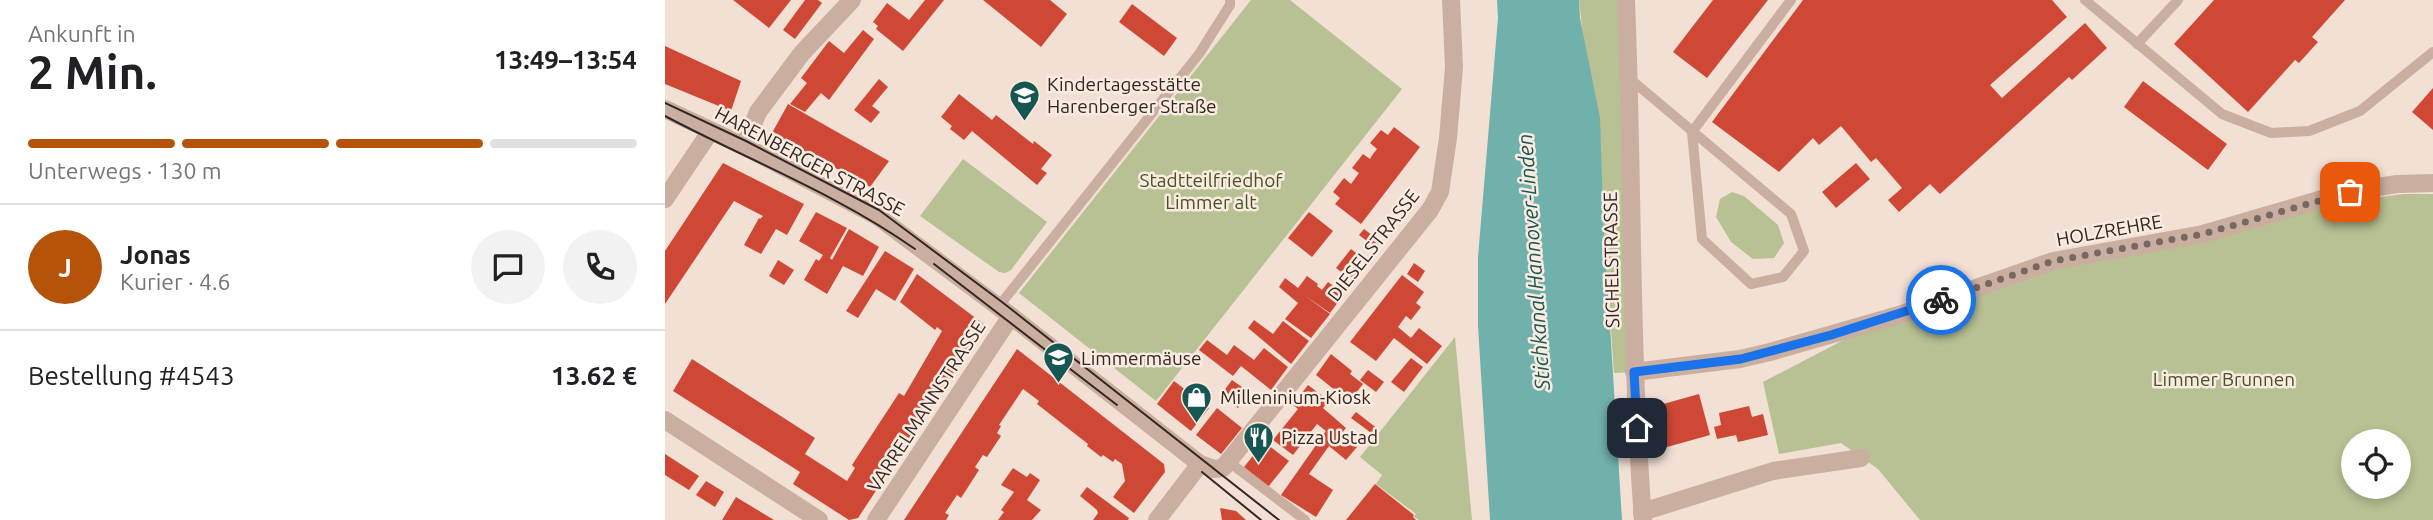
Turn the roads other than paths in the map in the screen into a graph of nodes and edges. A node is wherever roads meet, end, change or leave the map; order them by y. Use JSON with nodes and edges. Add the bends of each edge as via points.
{"nodes":[{"id":1,"x":852,"y":0,"type":"edge"},
{"id":2,"x":1230,"y":0,"type":"edge"},
{"id":3,"x":1451,"y":0,"type":"edge"},
{"id":4,"x":1626,"y":0,"type":"edge"},
{"id":5,"x":1791,"y":0,"type":"edge"},
{"id":6,"x":2084,"y":0,"type":"edge"},
{"id":7,"x":2178,"y":0,"type":"edge"},
{"id":8,"x":2137,"y":44,"type":"junction"},
{"id":9,"x":2433,"y":52,"type":"edge"},
{"id":10,"x":1629,"y":78,"type":"junction"},
{"id":11,"x":665,"y":109,"type":"edge"},
{"id":12,"x":710,"y":132,"type":"junction"},
{"id":13,"x":1692,"y":132,"type":"junction"},
{"id":14,"x":744,"y":146,"type":"junction"},
{"id":15,"x":2433,"y":183,"type":"edge"},
{"id":16,"x":665,"y":199,"type":"edge"},
{"id":17,"x":1005,"y":311,"type":"junction"},
{"id":18,"x":1634,"y":372,"type":"junction"},
{"id":19,"x":665,"y":420,"type":"edge"},
{"id":20,"x":1861,"y":458,"type":"dead end"},
{"id":21,"x":1214,"y":465,"type":"junction"},
{"id":22,"x":1643,"y":516,"type":"edge"},
{"id":23,"x":1166,"y":517,"type":"edge"},
{"id":24,"x":819,"y":520,"type":"edge"},
{"id":25,"x":876,"y":520,"type":"edge"},
{"id":26,"x":1305,"y":520,"type":"edge"}],
"edges":[{"from":1,"to":14,"type":"street","via":[[802,53],[758,112]]},
{"from":2,"to":17,"type":"lane","via":[[1199,54]]},
{"from":3,"to":21,"type":"street","name":"DIESELSTRASSE","via":[[1454,67],[1440,192],[1430,210]]},
{"from":4,"to":10,"type":"street","name":"SICHELSTRASSE"},
{"from":5,"to":13,"type":"lane"},
{"from":6,"to":8,"type":"lane"},
{"from":7,"to":8,"type":"lane"},
{"from":8,"to":9,"type":"lane","via":[[2222,114],[2271,133],[2309,131],[2360,111]]},
{"from":10,"to":13,"type":"lane"},
{"from":10,"to":18,"type":"street","name":"SICHELSTRASSE"},
{"from":11,"to":12,"type":"street","name":"HARENBERGER STRASSE"},
{"from":12,"to":14,"type":"street","name":"HARENBERGER STRASSE"},
{"from":12,"to":16,"type":"street"},
{"from":13,"to":13,"type":"lane","via":[[1791,214],[1804,251],[1783,277],[1751,284],[1702,239]]},
{"from":14,"to":17,"type":"street","name":"HARENBERGER STRASSE","via":[[877,216]]},
{"from":15,"to":18,"type":"street","name":"HOLZREHRE","via":[[2346,193],[2203,234],[2053,261],[1899,315],[1741,359]]},
{"from":17,"to":21,"type":"street","name":"HARENBERGER STRASSE"},
{"from":17,"to":25,"type":"street","name":"VARRELMANNSTRASSE"},
{"from":18,"to":22,"type":"street","name":"SICHELSTRASSE"},
{"from":19,"to":24,"type":"street"},
{"from":20,"to":22,"type":"street","via":[[1773,471]]},
{"from":21,"to":23,"type":"street","name":"DIESELSTRASSE"},
{"from":21,"to":26,"type":"lane","name":"HARENBERGER STRASSE"}]}
